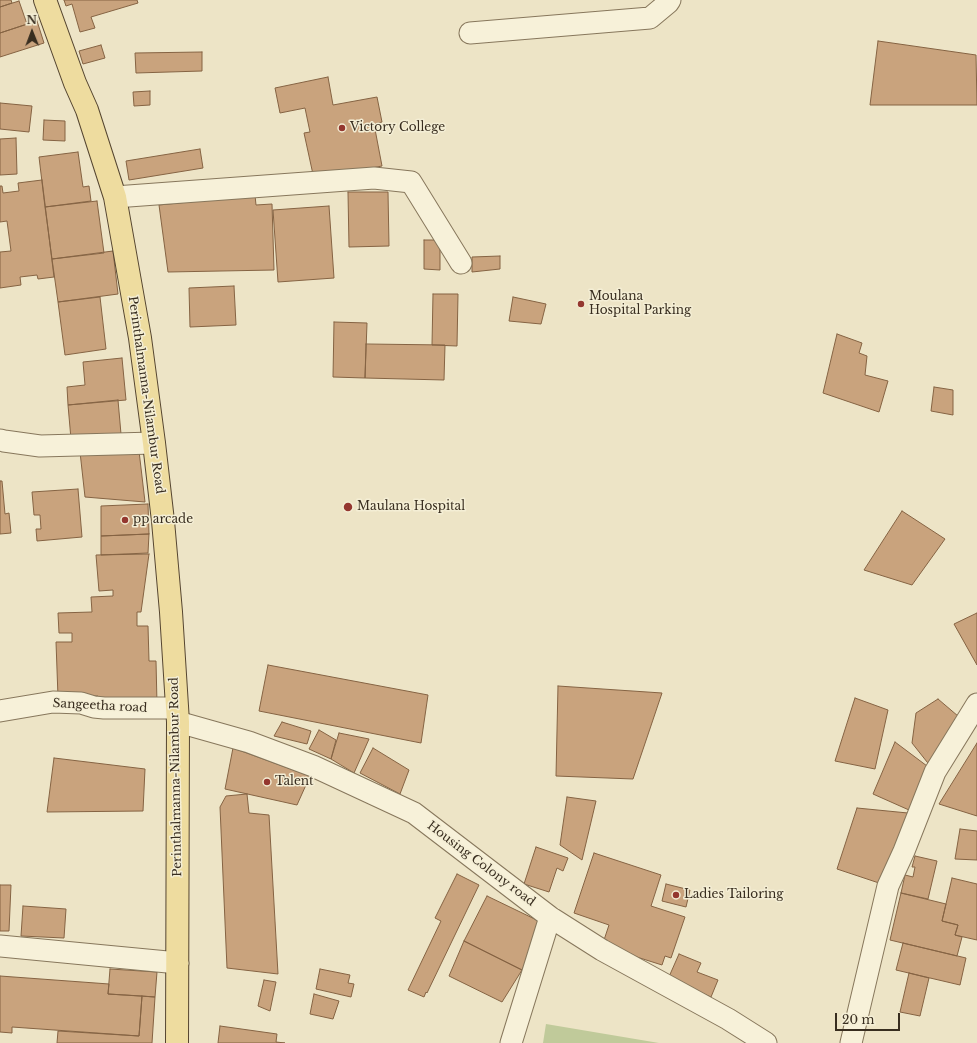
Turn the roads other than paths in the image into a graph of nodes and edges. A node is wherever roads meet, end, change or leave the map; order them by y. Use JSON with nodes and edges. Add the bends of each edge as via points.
{"nodes":[{"id":1,"x":45,"y":0,"type":"edge"},
{"id":2,"x":670,"y":0,"type":"edge"},
{"id":3,"x":470,"y":33,"type":"dead end"},
{"id":4,"x":115,"y":197,"type":"junction"},
{"id":5,"x":461,"y":264,"type":"dead end"},
{"id":6,"x":0,"y":440,"type":"edge"},
{"id":7,"x":154,"y":443,"type":"junction"},
{"id":8,"x":977,"y":704,"type":"edge"},
{"id":9,"x":0,"y":711,"type":"edge"},
{"id":10,"x":177,"y":715,"type":"junction"},
{"id":11,"x":550,"y":917,"type":"junction"},
{"id":12,"x":0,"y":946,"type":"edge"},
{"id":13,"x":178,"y":963,"type":"junction"},
{"id":14,"x":178,"y":1043,"type":"edge"},
{"id":15,"x":511,"y":1043,"type":"edge"},
{"id":16,"x":766,"y":1043,"type":"edge"},
{"id":17,"x":851,"y":1043,"type":"edge"}],
"edges":[{"from":1,"to":4,"type":"main road","name":"Perinthalmanna-Nilambur Road","via":[[75,83],[88,110]]},
{"from":2,"to":3,"type":"street","via":[[650,18]]},
{"from":4,"to":5,"type":"street","via":[[374,178],[411,182]]},
{"from":4,"to":7,"type":"main road","name":"Perinthalmanna-Nilambur Road","via":[[140,338]]},
{"from":6,"to":7,"type":"street","via":[[40,446]]},
{"from":7,"to":10,"type":"main road","name":"Perinthalmanna-Nilambur Road","via":[[171,612]]},
{"from":8,"to":17,"type":"street","via":[[935,772],[888,886]]},
{"from":9,"to":10,"type":"street","name":"Sangeetha road","via":[[53,702]]},
{"from":10,"to":11,"type":"street","name":"Housing Colony road","via":[[313,766],[414,813]]},
{"from":10,"to":13,"type":"main road","name":"Perinthalmanna-Nilambur Road"},
{"from":11,"to":15,"type":"street"},
{"from":11,"to":16,"type":"street","name":"Housing Colony road","via":[[602,950],[728,1019]]},
{"from":12,"to":13,"type":"street"},
{"from":13,"to":14,"type":"main road","name":"Perinthalmanna-Nilambur Road"}]}
